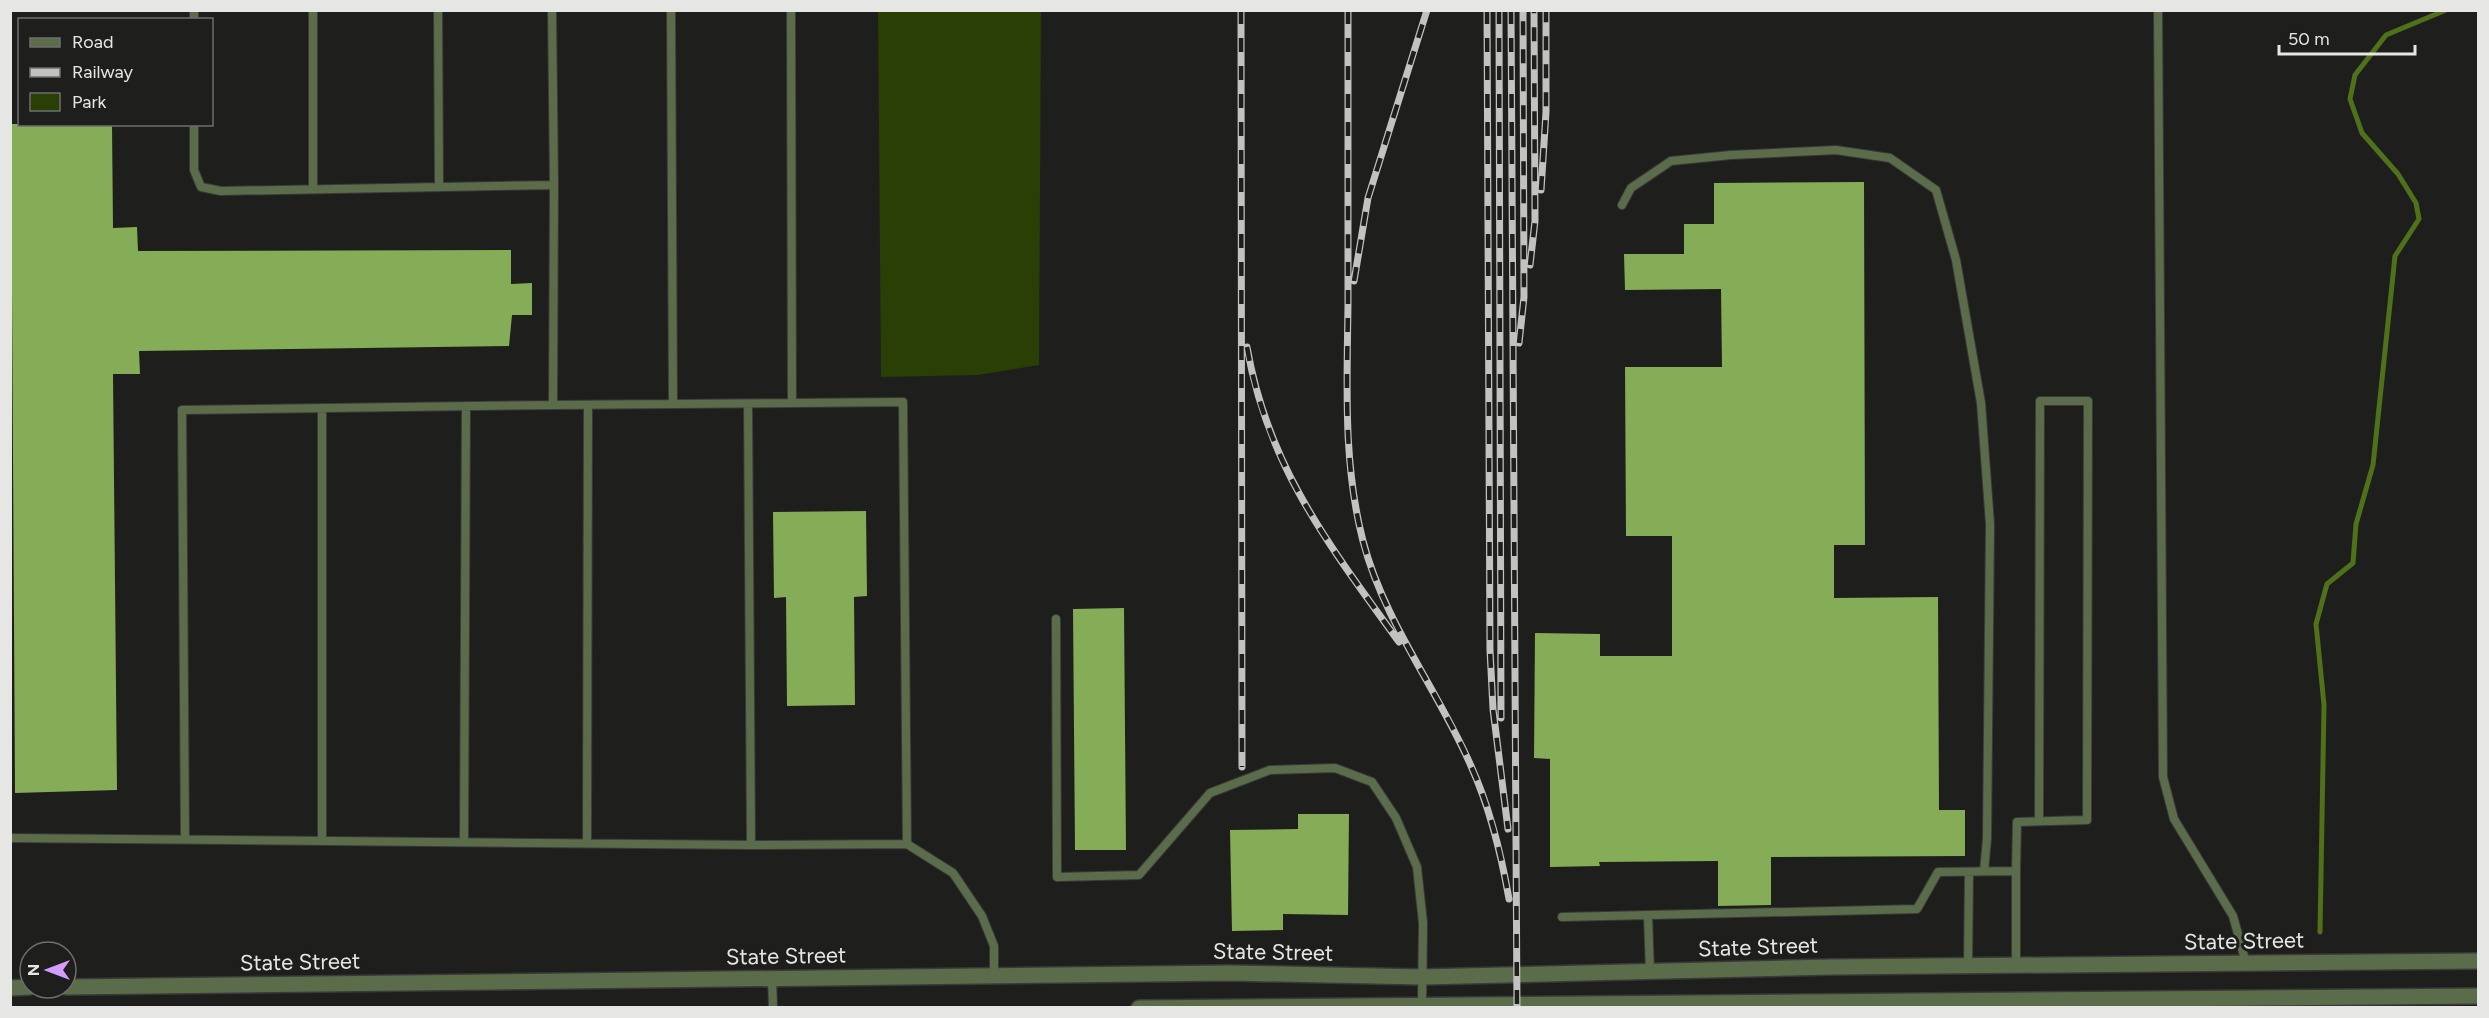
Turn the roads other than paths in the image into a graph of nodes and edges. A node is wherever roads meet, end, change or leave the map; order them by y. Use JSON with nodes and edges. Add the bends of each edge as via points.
{"nodes":[{"id":1,"x":313,"y":10,"type":"edge"},
{"id":2,"x":438,"y":10,"type":"edge"},
{"id":3,"x":552,"y":10,"type":"edge"},
{"id":4,"x":671,"y":10,"type":"edge"},
{"id":5,"x":791,"y":10,"type":"edge"},
{"id":6,"x":2158,"y":10,"type":"edge"},
{"id":7,"x":194,"y":126,"type":"edge"},
{"id":8,"x":439,"y":185,"type":"junction"},
{"id":9,"x":554,"y":185,"type":"junction"},
{"id":10,"x":313,"y":189,"type":"junction"},
{"id":11,"x":1622,"y":205,"type":"dead end"},
{"id":12,"x":792,"y":403,"type":"junction"},
{"id":13,"x":673,"y":404,"type":"junction"},
{"id":14,"x":748,"y":404,"type":"junction"},
{"id":15,"x":553,"y":405,"type":"junction"},
{"id":16,"x":588,"y":405,"type":"junction"},
{"id":17,"x":466,"y":406,"type":"junction"},
{"id":18,"x":322,"y":408,"type":"junction"},
{"id":19,"x":1056,"y":619,"type":"dead end"},
{"id":20,"x":2039,"y":821,"type":"junction"},
{"id":21,"x":10,"y":838,"type":"edge"},
{"id":22,"x":184,"y":839,"type":"junction"},
{"id":23,"x":322,"y":841,"type":"junction"},
{"id":24,"x":464,"y":842,"type":"junction"},
{"id":25,"x":586,"y":843,"type":"junction"},
{"id":26,"x":907,"y":844,"type":"junction"},
{"id":27,"x":751,"y":845,"type":"junction"},
{"id":28,"x":1984,"y":871,"type":"junction"},
{"id":29,"x":2016,"y":871,"type":"junction"},
{"id":30,"x":1969,"y":872,"type":"junction"},
{"id":31,"x":1648,"y":916,"type":"junction"},
{"id":32,"x":1562,"y":917,"type":"dead end"},
{"id":33,"x":2478,"y":960,"type":"edge"},
{"id":34,"x":2246,"y":963,"type":"junction"},
{"id":35,"x":1968,"y":966,"type":"junction"},
{"id":36,"x":2016,"y":966,"type":"junction"},
{"id":37,"x":1650,"y":972,"type":"junction"},
{"id":38,"x":994,"y":976,"type":"junction"},
{"id":39,"x":1422,"y":977,"type":"junction"},
{"id":40,"x":772,"y":978,"type":"junction"},
{"id":41,"x":78,"y":987,"type":"edge"},
{"id":42,"x":2478,"y":996,"type":"edge"},
{"id":43,"x":2458,"y":1002,"type":"edge"},
{"id":44,"x":1422,"y":1004,"type":"junction"},
{"id":45,"x":1839,"y":1004,"type":"edge"},
{"id":46,"x":773,"y":1008,"type":"edge"},
{"id":47,"x":1138,"y":1008,"type":"edge"}],
"edges":[{"from":1,"to":10,"type":"lane"},
{"from":2,"to":8,"type":"lane"},
{"from":3,"to":9,"type":"lane"},
{"from":4,"to":13,"type":"lane"},
{"from":5,"to":12,"type":"lane"},
{"from":6,"to":34,"type":"lane","via":[[2163,777],[2174,819],[2232,916]]},
{"from":7,"to":10,"type":"lane","via":[[194,170],[201,187],[221,191]]},
{"from":8,"to":9,"type":"lane"},
{"from":8,"to":10,"type":"lane"},
{"from":9,"to":15,"type":"lane"},
{"from":11,"to":28,"type":"lane","via":[[1631,188],[1671,160],[1731,155],[1836,150],[1890,158],[1936,190],[1956,260],[1981,403],[1989,513],[1988,839]]},
{"from":12,"to":14,"type":"lane"},
{"from":12,"to":26,"type":"lane","via":[[903,402]]},
{"from":13,"to":14,"type":"lane"},
{"from":13,"to":16,"type":"lane"},
{"from":14,"to":27,"type":"lane"},
{"from":15,"to":16,"type":"lane"},
{"from":15,"to":17,"type":"lane"},
{"from":16,"to":25,"type":"lane"},
{"from":17,"to":18,"type":"lane"},
{"from":17,"to":24,"type":"lane"},
{"from":18,"to":22,"type":"lane","via":[[182,410]]},
{"from":18,"to":23,"type":"lane"},
{"from":19,"to":39,"type":"lane","via":[[1057,878],[1139,875],[1210,793],[1270,770],[1335,768],[1372,782],[1396,818],[1417,867],[1423,923]]},
{"from":20,"to":20,"type":"lane","via":[[2086,820],[2088,401],[2040,401]]},
{"from":20,"to":29,"type":"lane","via":[[2017,822]]},
{"from":21,"to":22,"type":"lane"},
{"from":22,"to":23,"type":"lane"},
{"from":23,"to":24,"type":"lane"},
{"from":24,"to":25,"type":"lane"},
{"from":25,"to":27,"type":"lane"},
{"from":26,"to":27,"type":"lane"},
{"from":26,"to":38,"type":"lane","via":[[953,873],[987,924],[994,946]]},
{"from":28,"to":29,"type":"lane"},
{"from":28,"to":30,"type":"lane"},
{"from":29,"to":36,"type":"lane"},
{"from":30,"to":31,"type":"lane","via":[[1938,872],[1917,909]]},
{"from":30,"to":35,"type":"lane"},
{"from":31,"to":32,"type":"lane"},
{"from":31,"to":37,"type":"lane"},
{"from":33,"to":34,"type":"street","name":"State Street"},
{"from":34,"to":36,"type":"street","name":"State Street"},
{"from":35,"to":36,"type":"street","name":"State Street"},
{"from":35,"to":37,"type":"street","name":"State Street"},
{"from":37,"to":39,"type":"street","name":"State Street"},
{"from":38,"to":39,"type":"street","name":"State Street","via":[[1230,973]]},
{"from":38,"to":40,"type":"street","name":"State Street"},
{"from":39,"to":44,"type":"lane"},
{"from":40,"to":41,"type":"street","name":"State Street"},
{"from":40,"to":46,"type":"lane"},
{"from":42,"to":43,"type":"street"},
{"from":43,"to":45,"type":"street"},
{"from":44,"to":45,"type":"street"},
{"from":44,"to":47,"type":"street"}]}
